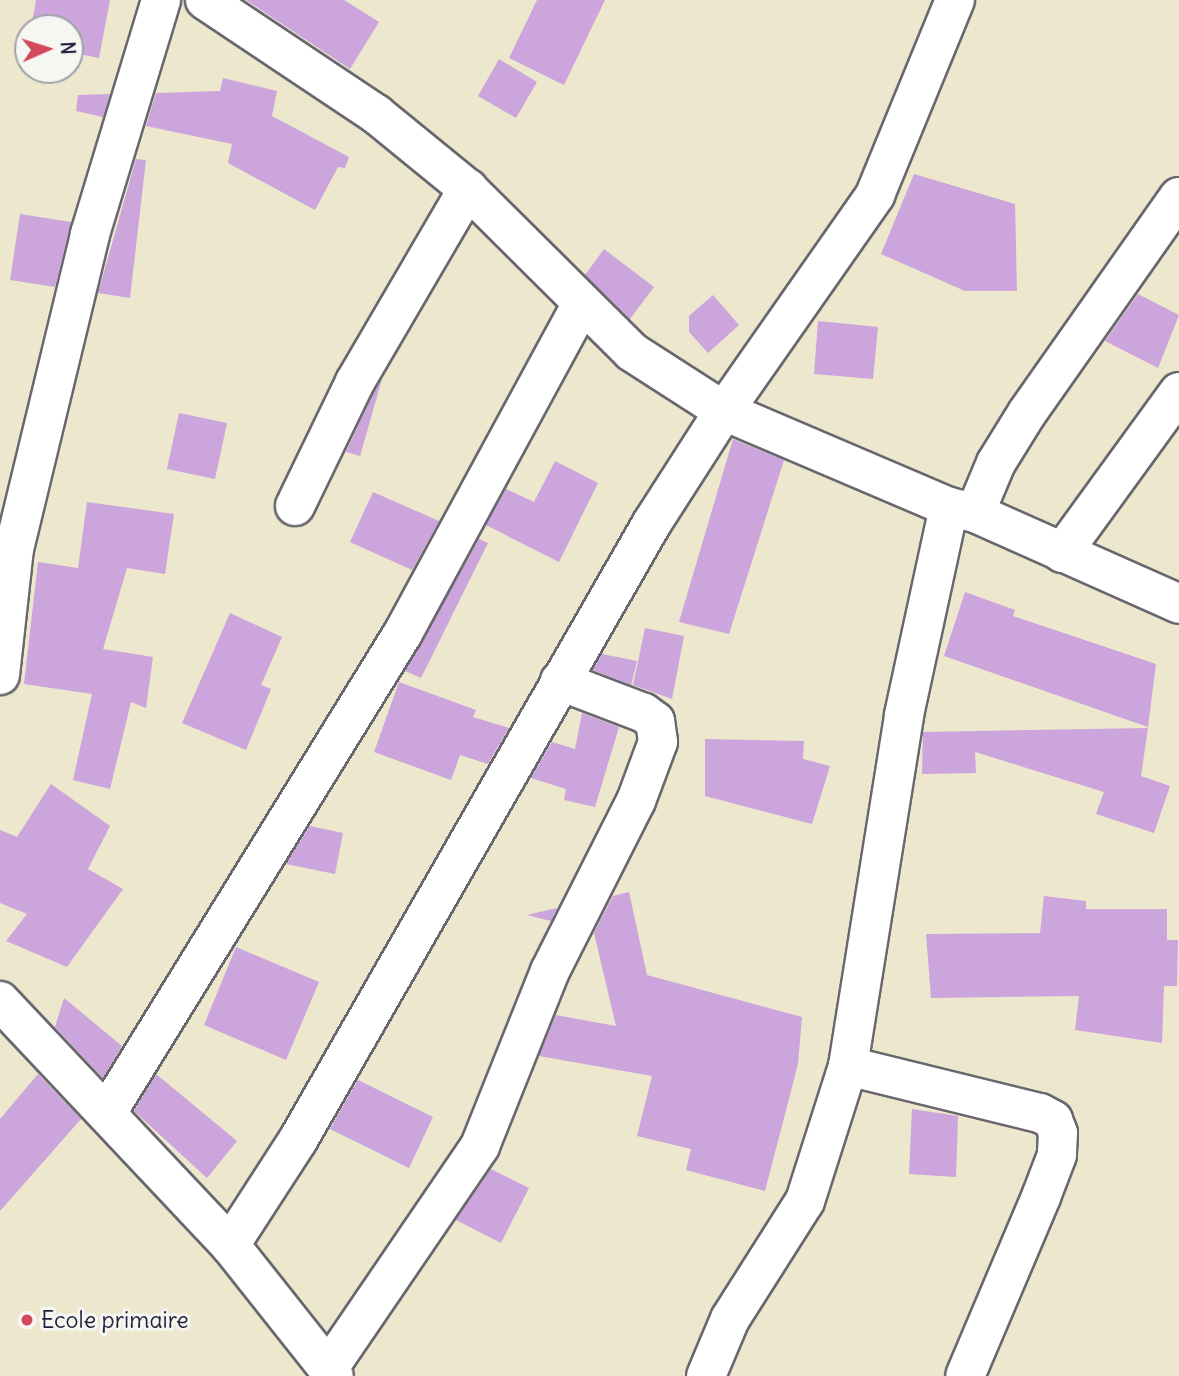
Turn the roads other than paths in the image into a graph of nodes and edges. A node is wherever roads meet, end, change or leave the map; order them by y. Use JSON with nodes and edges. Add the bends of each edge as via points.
{"nodes":[{"id":1,"x":161,"y":0,"type":"edge"},
{"id":2,"x":205,"y":0,"type":"edge"},
{"id":3,"x":955,"y":0,"type":"edge"},
{"id":4,"x":468,"y":189,"type":"junction"},
{"id":5,"x":1179,"y":197,"type":"edge"},
{"id":6,"x":582,"y":303,"type":"junction"},
{"id":7,"x":1179,"y":392,"type":"edge"},
{"id":8,"x":724,"y":411,"type":"junction"},
{"id":9,"x":295,"y":506,"type":"dead end"},
{"id":10,"x":962,"y":510,"type":"junction"},
{"id":11,"x":1062,"y":552,"type":"junction"},
{"id":12,"x":1179,"y":604,"type":"edge"},
{"id":13,"x":0,"y":675,"type":"edge"},
{"id":14,"x":560,"y":681,"type":"junction"},
{"id":15,"x":0,"y":1001,"type":"edge"},
{"id":16,"x":848,"y":1066,"type":"junction"},
{"id":17,"x":108,"y":1111,"type":"junction"},
{"id":18,"x":230,"y":1245,"type":"junction"},
{"id":19,"x":331,"y":1373,"type":"edge"},
{"id":20,"x":706,"y":1376,"type":"edge"},
{"id":21,"x":965,"y":1376,"type":"edge"}],
"edges":[{"from":1,"to":13,"type":"street","via":[[90,234],[14,550]]},
{"from":2,"to":4,"type":"street","via":[[376,114]]},
{"from":3,"to":8,"type":"street","via":[[875,195]]},
{"from":4,"to":6,"type":"street"},
{"from":4,"to":9,"type":"street","via":[[355,382]]},
{"from":5,"to":10,"type":"street"},
{"from":6,"to":8,"type":"street","via":[[632,352]]},
{"from":6,"to":17,"type":"street","via":[[403,633]]},
{"from":7,"to":11,"type":"street"},
{"from":8,"to":10,"type":"street"},
{"from":8,"to":14,"type":"street"},
{"from":10,"to":11,"type":"street"},
{"from":10,"to":16,"type":"street","via":[[904,715]]},
{"from":11,"to":12,"type":"street"},
{"from":14,"to":18,"type":"street","via":[[298,1140]]},
{"from":14,"to":19,"type":"street","via":[[644,713],[655,721],[658,742],[636,801],[550,971],[480,1146]]},
{"from":15,"to":17,"type":"street"},
{"from":16,"to":20,"type":"street","via":[[805,1201],[730,1319]]},
{"from":16,"to":21,"type":"street","via":[[1040,1113],[1053,1120],[1058,1133],[1057,1155],[1041,1197]]},
{"from":17,"to":18,"type":"street"},
{"from":18,"to":19,"type":"street"}]}
